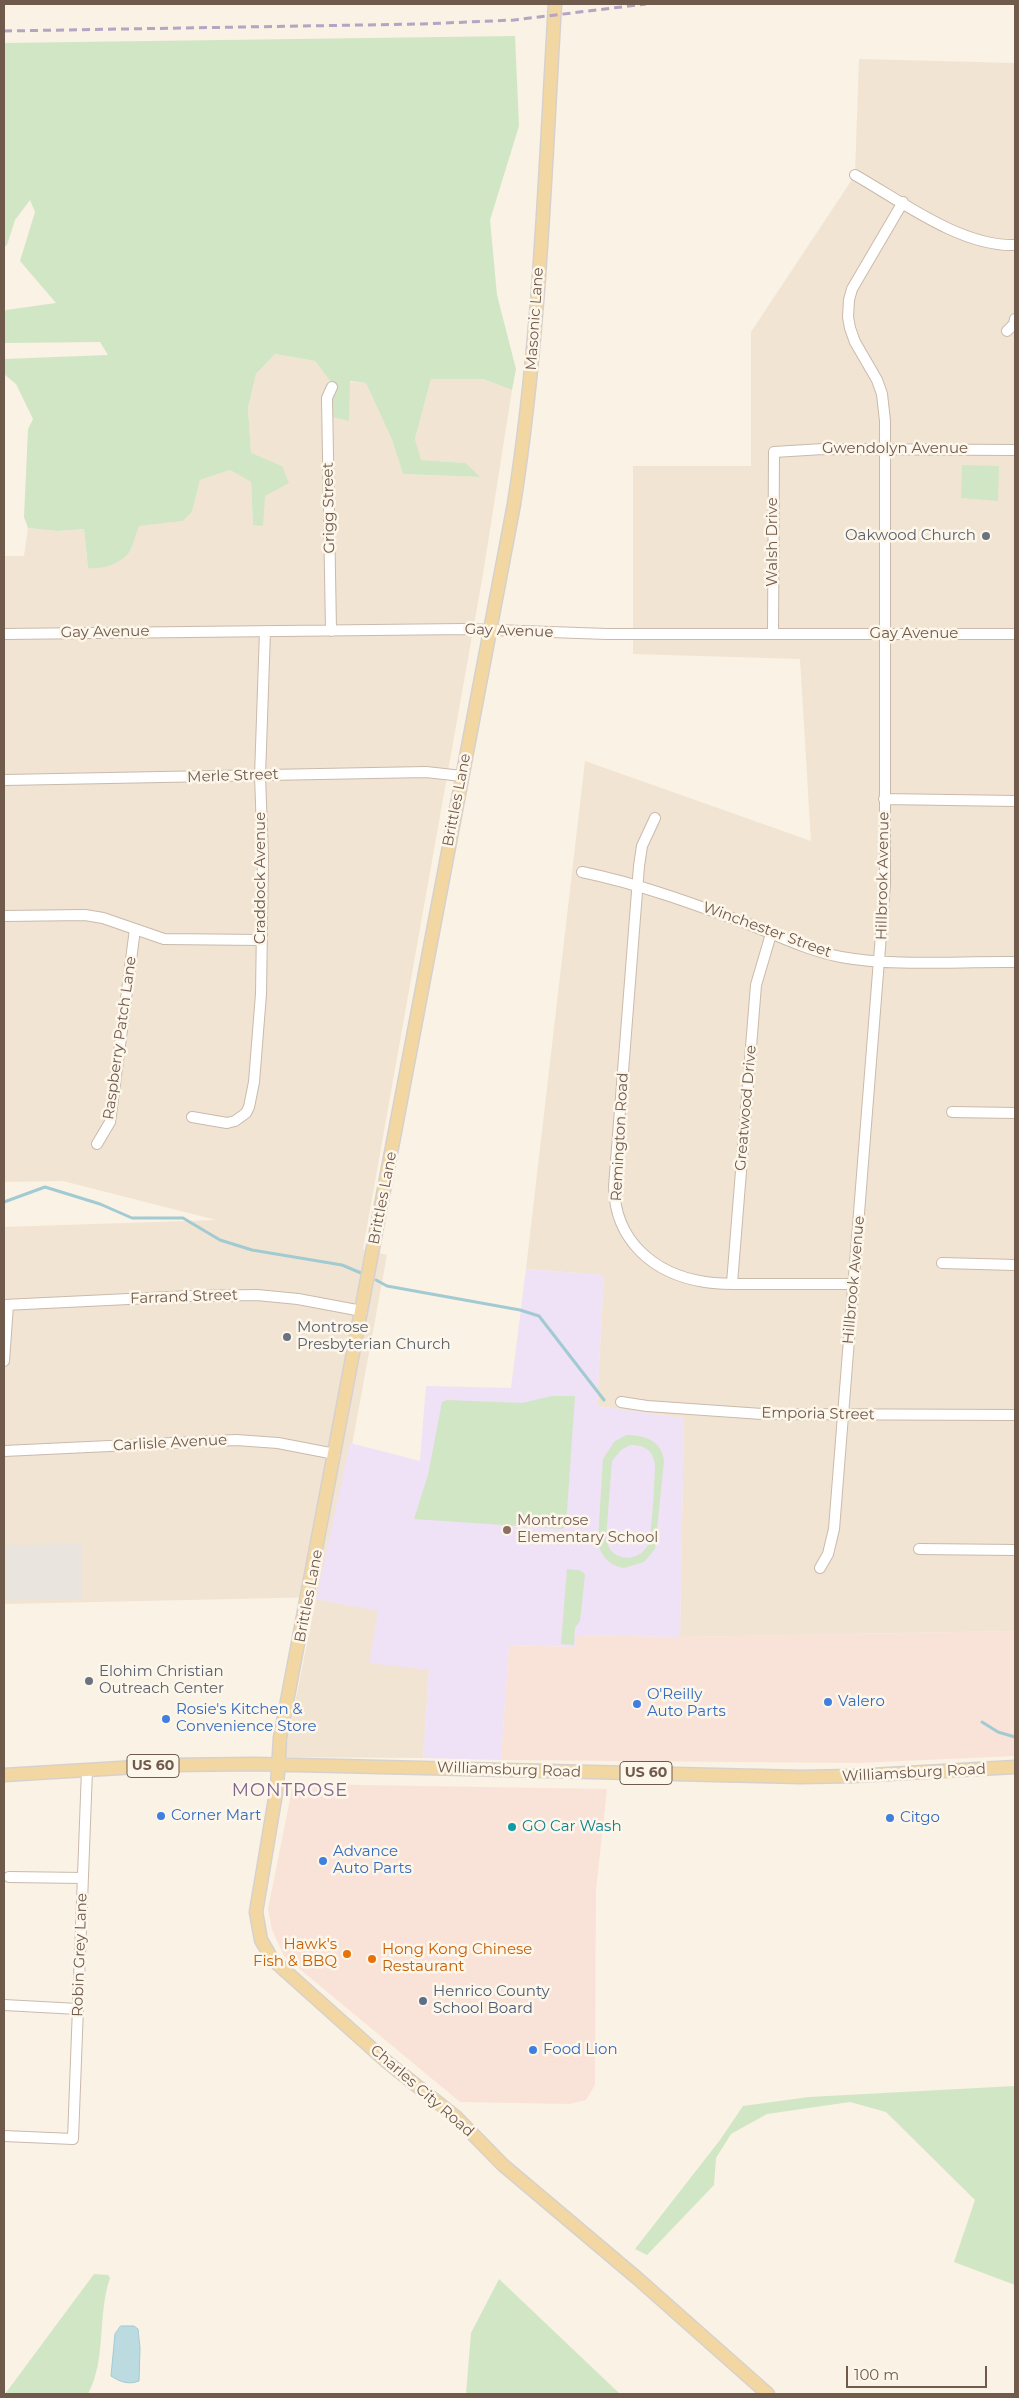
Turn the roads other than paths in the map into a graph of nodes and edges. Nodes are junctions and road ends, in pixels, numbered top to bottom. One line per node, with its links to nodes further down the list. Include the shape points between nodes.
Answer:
1 (555, 4): 13 (main road, Masonic Lane, via 526,428)
2 (855, 174): 3 (street)
3 (903, 202): 4 (street, via 956,233 1006,246); 8 (street, Hillbrook Avenue, via 852,289 849,309 849,323 855,342 871,367 882,394)
4 (1015, 245)
5 (1015, 319): 6 (street)
6 (1007, 331)
7 (332, 387): 12 (street, Grigg Street, via 327,398)
8 (886, 450): 9 (street, Gwendolyn Avenue); 10 (street, Gwendolyn Avenue); 16 (street, Hillbrook Avenue)
9 (1015, 450)
10 (776, 451): 15 (street, Walsh Drive, via 772,458)
11 (266, 631): 12 (street, Gay Avenue); 14 (street, Gay Avenue); 18 (street, Craddock Avenue)
12 (331, 631): 13 (street, Gay Avenue)
13 (489, 631): 15 (street, Gay Avenue); 19 (main road, Brittles Lane)
14 (4, 634)
15 (773, 634): 16 (street, Gay Avenue)
16 (886, 634): 17 (street, Gay Avenue); 21 (street, Hillbrook Avenue)
17 (1015, 634)
18 (260, 776): 19 (street, Merle Street, via 426,772); 20 (street, Merle Street); 29 (street, Craddock Avenue)
19 (462, 776): 41 (main road, Brittles Lane)
20 (4, 780)
21 (884, 798): 22 (street); 30 (street, Hillbrook Avenue, via 886,884)
22 (1015, 801)
23 (655, 818): 25 (street, Remington Road, via 642,846)
24 (582, 872): 25 (street, Winchester Street)
25 (638, 885): 28 (street, Winchester Street); 38 (street, Remington Road, via 614,1186 616,1211 625,1233 654,1263 702,1282)
26 (4, 916): 27 (street, via 85,915)
27 (135, 929): 29 (street, via 174,940); 35 (street, Raspberry Patch Lane, via 110,1122)
28 (771, 934): 30 (street, Winchester Street, via 828,954); 38 (street, Greatwood Drive, via 756,985)
29 (262, 940): 34 (street, Craddock Avenue, via 260,1018 249,1107 238,1120 227,1123)
30 (880, 960): 31 (street, Winchester Street); 39 (street, Hillbrook Avenue)
31 (1015, 962)
32 (952, 1112): 33 (street)
33 (1015, 1112)
34 (192, 1117)
35 (97, 1144)
36 (942, 1263): 37 (street)
37 (1015, 1265)
38 (732, 1284): 39 (street, Remington Road)
39 (854, 1284): 44 (street, Hillbrook Avenue)
40 (6, 1305): 41 (street, Farrand Street, via 257,1295); 42 (street)
41 (362, 1311): 47 (main road, Brittles Lane)
42 (4, 1361)
43 (621, 1402): 44 (street, Emporia Street, via 714,1412)
44 (843, 1414): 45 (street, Emporia Street); 50 (street, Hillbrook Avenue, via 834,1529 828,1554)
45 (1015, 1415)
46 (4, 1451): 47 (street, Carlisle Avenue, via 236,1440 278,1443)
47 (335, 1454): 51 (main road, Brittles Lane, via 280,1738)
48 (920, 1549): 49 (street)
49 (1015, 1550)
50 (820, 1568)
51 (278, 1764): 52 (main road, Williamsburg Road / US 60, via 801,1777); 53 (main road, Williamsburg Road / US 60, via 195,1764); 60 (main road, Charles City Road, via 277,1788 256,1912 261,1940 272,1959 387,2062 456,2117 503,2164)
52 (1015, 1767)
53 (88, 1770): 54 (main road, Williamsburg Road / US 60); 56 (street, Robin Grey Lane)
54 (4, 1775)
55 (9, 1877): 56 (street)
56 (83, 1878): 58 (street, Robin Grey Lane)
57 (4, 2005): 58 (street)
58 (78, 2009): 59 (street, Robin Grey Lane, via 73,2139)
59 (4, 2136)
60 (768, 2394)

